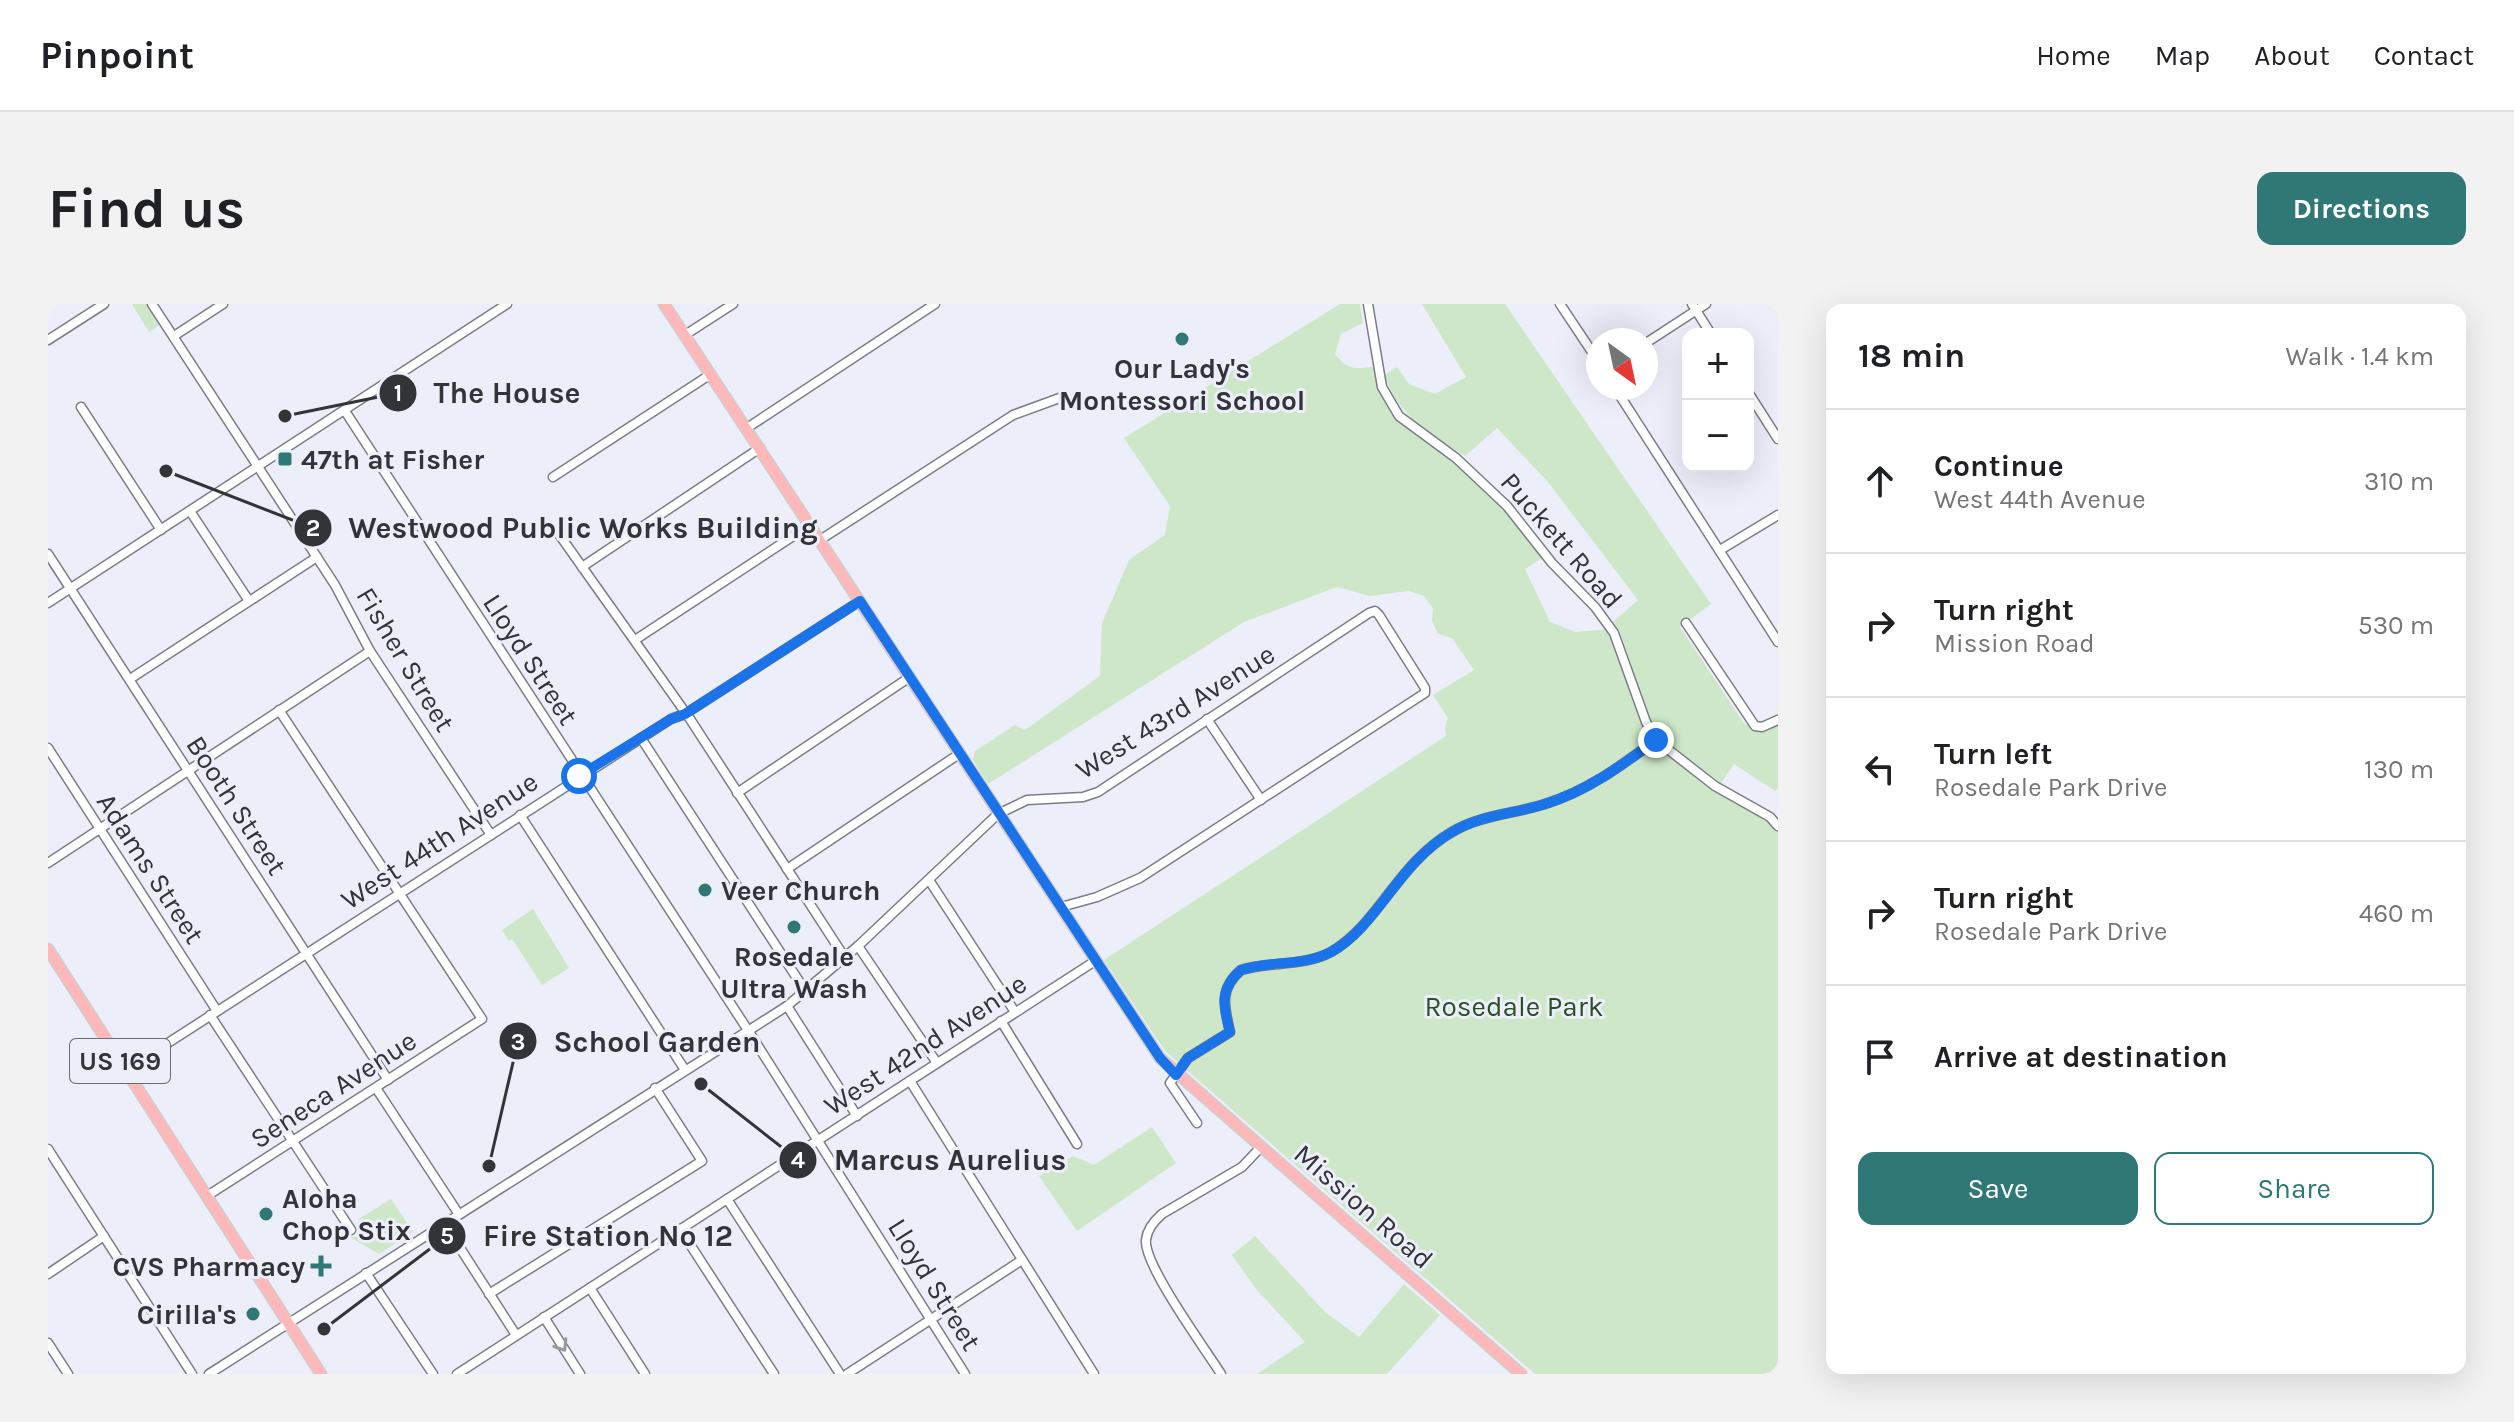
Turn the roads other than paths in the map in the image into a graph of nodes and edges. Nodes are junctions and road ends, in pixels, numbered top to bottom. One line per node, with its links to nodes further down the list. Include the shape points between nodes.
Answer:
1 (104, 304): 16 (street)
2 (152, 304): 15 (street, Fisher Street)
3 (223, 304): 15 (street)
4 (507, 304): 23 (street)
5 (664, 304): 14 (main road, Mission Road)
6 (733, 304): 14 (street)
7 (935, 304): 24 (street)
8 (1368, 304): 54 (street, Puckett Road, via 1387,401 1507,506 1595,607 1614,633)
9 (1560, 304): 17 (street)
10 (1706, 304): 11 (street)
11 (1694, 307): 12 (street); 13 (street)
12 (1707, 328)
13 (1658, 334)
14 (685, 335): 18 (main road, Mission Road)
15 (174, 336): 27 (street, Fisher Street)
16 (48, 340)
17 (1586, 343)
18 (711, 374): 24 (main road, Mission Road); 28 (street)
19 (1065, 396): 34 (street, via 1013,415)
20 (1623, 400): 35 (street)
21 (1753, 400): 25 (street)
22 (81, 407): 32 (street)
23 (345, 411): 27 (street); 58 (street, Lloyd Street)
24 (747, 428): 26 (main road, Mission Road)
25 (1778, 439)
26 (760, 448): 31 (main road, Mission Road); 38 (street)
27 (258, 466): 29 (street); 37 (street, Fisher Street)
28 (553, 477)
29 (190, 511): 32 (street); 40 (street)
30 (1778, 515): 35 (street)
31 (810, 525): 34 (main road, Mission Road); 44 (street)
32 (161, 530): 39 (street)
33 (556, 530): 38 (street)
34 (820, 540): 41 (main road, Mission Road)
35 (1720, 550): 45 (street)
36 (48, 554): 39 (street, Booth Street)
37 (317, 557): 40 (street); 46 (street, Fisher Street)
38 (582, 567): 44 (street)
39 (71, 589): 42 (street); 48 (street, Booth Street)
40 (249, 601): 48 (street)
41 (860, 601): 47 (main road, Mission Road); 50 (street, West 44th Avenue)
42 (48, 603)
43 (1686, 623): 52 (street, via 1755,726)
44 (635, 640): 50 (street)
45 (1778, 642)
46 (370, 651): 49 (street); 65 (street, Fisher Street)
47 (910, 677): 56 (main road, Mission Road); 59 (street)
48 (130, 679): 57 (street, Booth Street)
49 (279, 710): 57 (street); 69 (street)
50 (685, 714): 53 (street, West 44th Avenue); 59 (street)
51 (1207, 719): 60 (street); 60 (street, West 43rd Avenue, via 1375,611 1425,693); 61 (street, West 43rd Avenue, via 1098,792 1027,800)
52 (1778, 720)
53 (641, 738): 58 (street, West 44th Avenue); 76 (street)
54 (1656, 740): 63 (street, Puckett Road); 85 (street, via 1588,787 1452,831 1402,872 1350,938 1331,951 1310,960 1241,970 1224,990 1230,1032 1188,1058)
55 (48, 748): 64 (street, Adams Street)
56 (959, 754): 61 (main road, Mission Road); 67 (street)
57 (189, 770): 64 (street); 73 (street, Booth Street)
58 (579, 776): 62 (street, West 44th Avenue); 81 (street, Lloyd Street)
59 (737, 793): 67 (street)
60 (1261, 800): 70 (street, via 1140,878)
61 (998, 814): 68 (street, West 43rd Avenue); 70 (main road, Mission Road)
62 (520, 815): 65 (street, West 44th Avenue); 84 (street)
63 (1778, 826)
64 (101, 830): 66 (street); 79 (street, Adams Street)
65 (491, 835): 69 (street, West 44th Avenue)
66 (48, 863)
67 (787, 869): 74 (street)
68 (929, 880): 71 (street, West 43rd Avenue); 78 (street)
69 (399, 892): 73 (street, West 44th Avenue); 86 (street, Seneca Avenue, via 482,1019)
70 (1061, 907): 75 (main road, Mission Road)
71 (858, 946): 74 (street, West 43rd Avenue); 82 (street)
72 (48, 949): 83 (main road, US 169)
73 (306, 953): 79 (street, West 44th Avenue); 86 (street, Booth Street)
74 (845, 958): 76 (street, West 43rd Avenue)
75 (1095, 961): 78 (street, West 42nd Avenue); 85 (main road, Mission Road)
76 (806, 992): 77 (street, West 43rd Avenue)
77 (787, 1006): 81 (street, West 43rd Avenue); 90 (street)
78 (1015, 1012): 80 (street, West 42nd Avenue)
79 (214, 1013): 83 (street, West 44th Avenue); 93 (street, Adams Street)
80 (1001, 1021): 82 (street, West 42nd Avenue); 94 (street)
81 (748, 1031): 84 (street, West 43rd Avenue); 92 (street, Lloyd Street)
82 (937, 1063): 87 (street, West 42nd Avenue)
83 (126, 1070): 97 (main road, US 169)
84 (685, 1070): 89 (street, West 43rd Avenue)
85 (1176, 1075): 91 (street, Mission Road, via 1171,1085); 95 (main road, Mission Road)
86 (388, 1080): 88 (street, Seneca Avenue)
87 (910, 1081): 90 (street, West 42nd Avenue); 104 (street)
88 (376, 1088): 93 (street, Seneca Avenue); 99 (street)
89 (655, 1088): 99 (street, West 43rd Avenue); 108 (street, via 702,1161)
90 (857, 1116): 92 (street, West 42nd Avenue)
91 (1197, 1123)
92 (818, 1140): 98 (street, West 42nd Avenue); 110 (street, Lloyd Street)
93 (293, 1141): 97 (street, Seneca Avenue); 102 (street, Adams Street)
94 (1077, 1144)
95 (1260, 1148): 127 (street, via 1242,1167 1162,1214 1146,1243 1152,1265); 128 (main road, Mission Road)
96 (48, 1149): 103 (street)
97 (207, 1196): 111 (main road, US 169)
98 (727, 1199): 101 (street, West 42nd Avenue); 123 (street)
99 (458, 1213): 100 (street, West 43rd Avenue)
100 (444, 1223): 105 (street, West 43rd Avenue); 108 (street)
101 (680, 1229): 107 (street, West 42nd Avenue); 122 (street)
102 (351, 1230)
103 (104, 1236): 106 (street); 115 (street)
104 (1022, 1260): 110 (street); 126 (street)
105 (366, 1273): 111 (street, West 43rd Avenue); 118 (street)
106 (48, 1274)
107 (590, 1288): 109 (street, West 42nd Avenue); 121 (street)
108 (489, 1294): 112 (street)
109 (544, 1317): 112 (street, West 42nd Avenue); 120 (street, one-way to 120)
110 (931, 1319): 124 (street); 125 (street, Lloyd Street)
111 (289, 1323): 116 (street, West 43rd Avenue); 117 (main road, US 169)
112 (516, 1335): 119 (street, West 42nd Avenue)
113 (48, 1343): 114 (street)
114 (68, 1374)
115 (192, 1374)
116 (209, 1374)
117 (321, 1374)
118 (433, 1374)
119 (457, 1374)
120 (580, 1374)
121 (645, 1374)
122 (774, 1374)
123 (840, 1374)
124 (847, 1374)
125 (965, 1374)
126 (1094, 1374)
127 (1221, 1374)
128 (1521, 1374)

